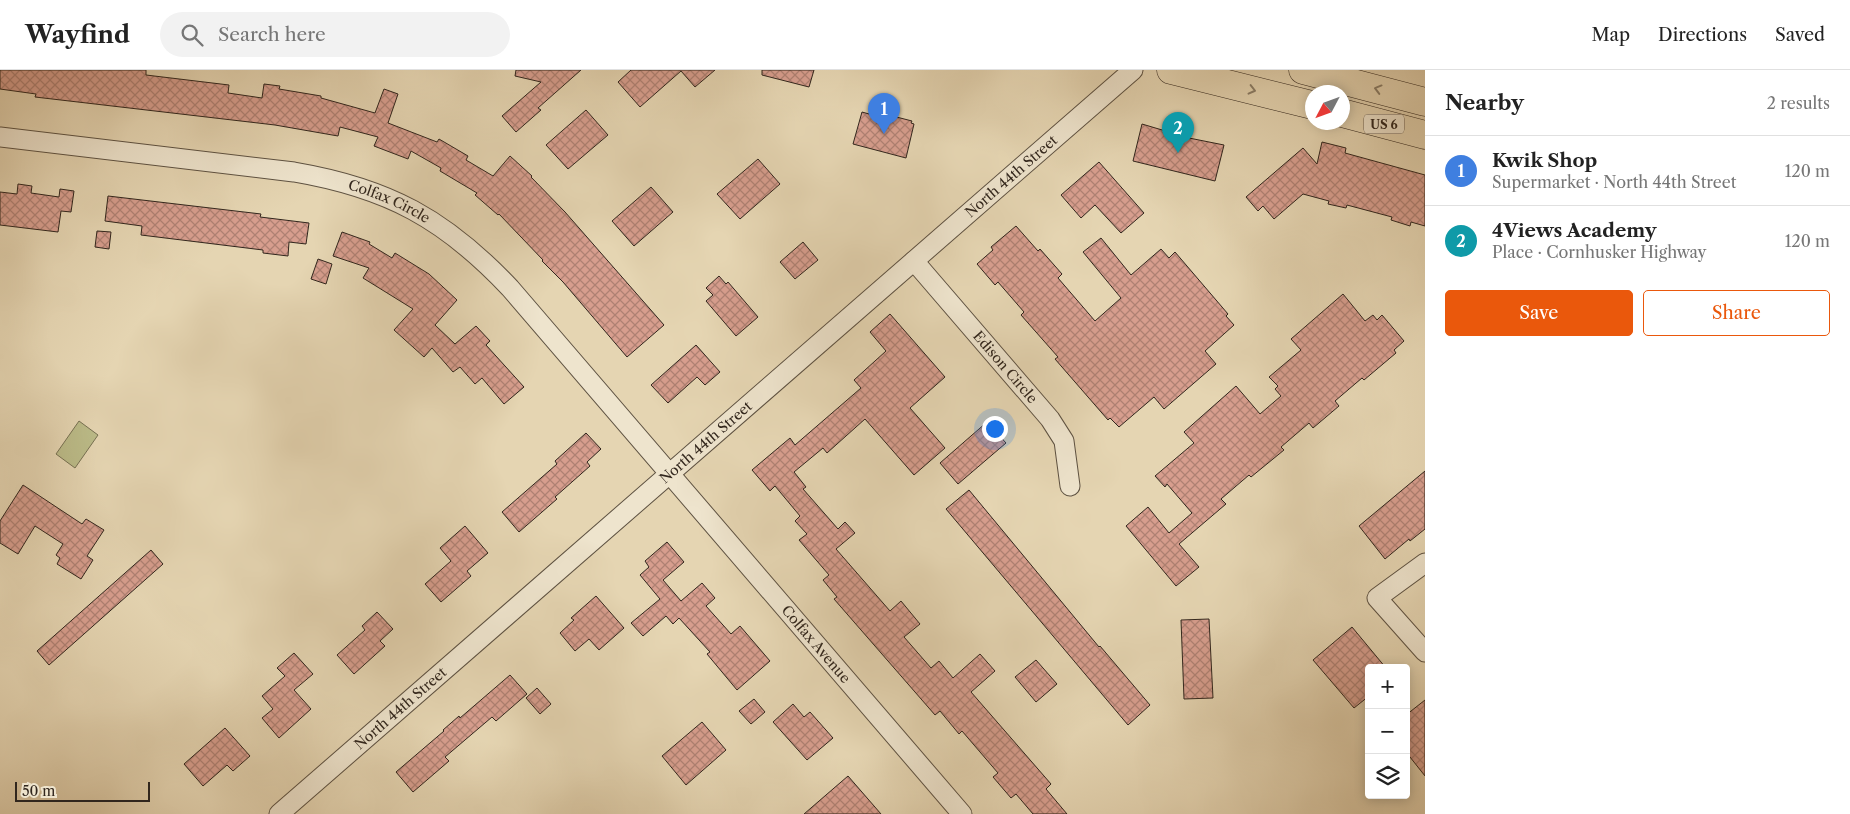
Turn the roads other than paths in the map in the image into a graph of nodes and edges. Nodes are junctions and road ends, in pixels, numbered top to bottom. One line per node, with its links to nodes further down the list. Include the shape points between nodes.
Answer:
1 (1133, 70): 9 (street, North 44th Street)
2 (1170, 70): 5 (main road, one-way to 5)
3 (1303, 70): 4 (main road, US 6, one-way to 3)
4 (1425, 102)
5 (1305, 103)
6 (1350, 115): 7 (main road, US 6)
7 (1425, 136)
8 (0, 137): 10 (street, Colfax Circle, via 294,172 349,184 413,209 488,264)
9 (914, 261): 10 (street, North 44th Street); 11 (street, Edison Circle, via 1050,419 1064,441)
10 (670, 474): 14 (street, Colfax Avenue); 15 (street, North 44th Street)
11 (1070, 486)
12 (1425, 563): 13 (street, via 1377,598)
13 (1425, 652)
14 (954, 811)
15 (278, 814)

